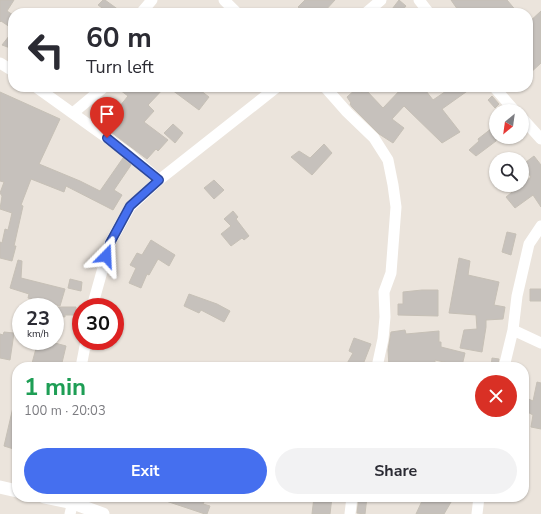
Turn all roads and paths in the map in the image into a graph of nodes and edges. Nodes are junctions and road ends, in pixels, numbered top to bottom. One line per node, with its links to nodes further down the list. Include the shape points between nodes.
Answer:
1 (152, 0): 5 (street)
2 (224, 0): 6 (street)
3 (381, 0): 7 (street)
4 (418, 0): 8 (street)
5 (145, 8)
6 (232, 8)
7 (372, 8)
8 (425, 8)
9 (43, 92): 15 (street)
10 (98, 92): 15 (street)
11 (271, 92): 18 (street)
12 (330, 92): 25 (street, via 374,138 388,160 392,178 396,207 392,266 384,292 385,318)
13 (498, 92): 14 (street)
14 (509, 104)
15 (73, 113): 18 (street, via 128,153)
16 (529, 126): 17 (street)
17 (541, 140)
18 (159, 180): 20 (street, via 130,206 110,243)
19 (541, 226): 21 (street, via 530,244 517,296)
20 (95, 298)
21 (513, 330): 22 (street); 26 (street)
22 (541, 343)
23 (84, 350): 24 (street)
24 (82, 362)
25 (378, 362)
26 (505, 362)
27 (0, 487): 28 (street)
28 (12, 490)
29 (62, 502): 32 (street)
30 (351, 502): 34 (street)
31 (478, 502): 35 (street)
32 (72, 505): 33 (street)
33 (103, 514)
34 (350, 514)
35 (476, 514)

